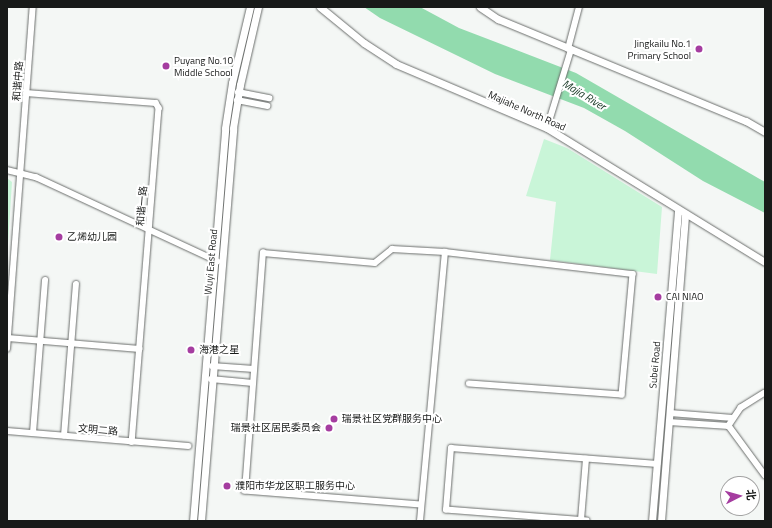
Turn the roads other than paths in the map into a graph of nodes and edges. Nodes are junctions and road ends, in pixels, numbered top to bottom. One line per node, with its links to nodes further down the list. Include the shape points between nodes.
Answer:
1 (33, 7): 9 (street, 和谐中路)
2 (250, 7): 21 (street, Wuyi East Road, via 228,106)
3 (258, 7): 8 (street, Wuyi East Road)
4 (320, 7): 13 (street, Majiahe North Road, via 364,43 396,64)
5 (480, 7): 7 (street, via 498,18)
6 (579, 7): 7 (street)
7 (570, 49): 13 (street); 14 (street, via 746,121)
8 (238, 92): 10 (street); 11 (street, Wuyi East Road)
9 (26, 93): 16 (street, 和谐中路); 19 (street, 和谐一路, via 156,103 159,108)
10 (269, 98)
11 (237, 100): 12 (street); 23 (street, Wuyi East Road)
12 (267, 106)
13 (547, 128): 17 (street, Majiahe North Road)
14 (765, 132)
15 (7, 170): 16 (street)
16 (20, 171): 19 (street); 26 (street, 和谐中路)
17 (678, 210): 18 (street, Majiahe North Road); 48 (street, Subei Road)
18 (685, 214): 22 (street, Majiahe North Road); 38 (street, Subei Road)
19 (150, 229): 21 (street); 31 (street, 和谐一路)
20 (445, 252): 33 (street, via 392,249 375,263 263,253); 36 (street, via 633,274 622,395); 50 (street)
21 (214, 259): 23 (street); 52 (street, Wuyi East Road)
22 (765, 262)
23 (220, 263): 32 (street, Wuyi East Road)
24 (45, 280): 28 (street)
25 (76, 284): 29 (street)
26 (8, 324): 27 (street, 和谐中路)
27 (8, 338): 28 (street); 30 (street, 和谐中路)
28 (40, 341): 29 (street); 43 (street)
29 (71, 343): 31 (street); 44 (street)
30 (7, 349)
31 (140, 349): 45 (street, 和谐一路)
32 (212, 366): 33 (street); 34 (street, Wuyi East Road)
33 (254, 370): 35 (street)
34 (211, 379): 35 (street); 53 (street, Wuyi East Road)
35 (253, 383): 50 (street, via 245,491)
36 (469, 384)
37 (765, 393): 39 (street, via 741,408)
38 (670, 413): 39 (street); 40 (street, Subei Road)
39 (733, 418): 41 (street)
40 (669, 422): 41 (street); 57 (street, Subei Road)
41 (728, 426): 49 (street)
42 (7, 431): 43 (street, 文明二路)
43 (33, 433): 44 (street, 文明二路)
44 (64, 436): 45 (street, 文明二路)
45 (132, 442): 46 (street, 文明二路)
46 (188, 446)
47 (586, 458): 48 (street); 51 (street); 51 (street, via 451,448 446,510)
48 (657, 464): 56 (street, Subei Road)
49 (765, 476)
50 (421, 504): 54 (street)
51 (581, 520): 55 (street)
52 (193, 521)
53 (201, 521)
54 (420, 521)
55 (586, 521)
56 (652, 521)
57 (661, 521)

